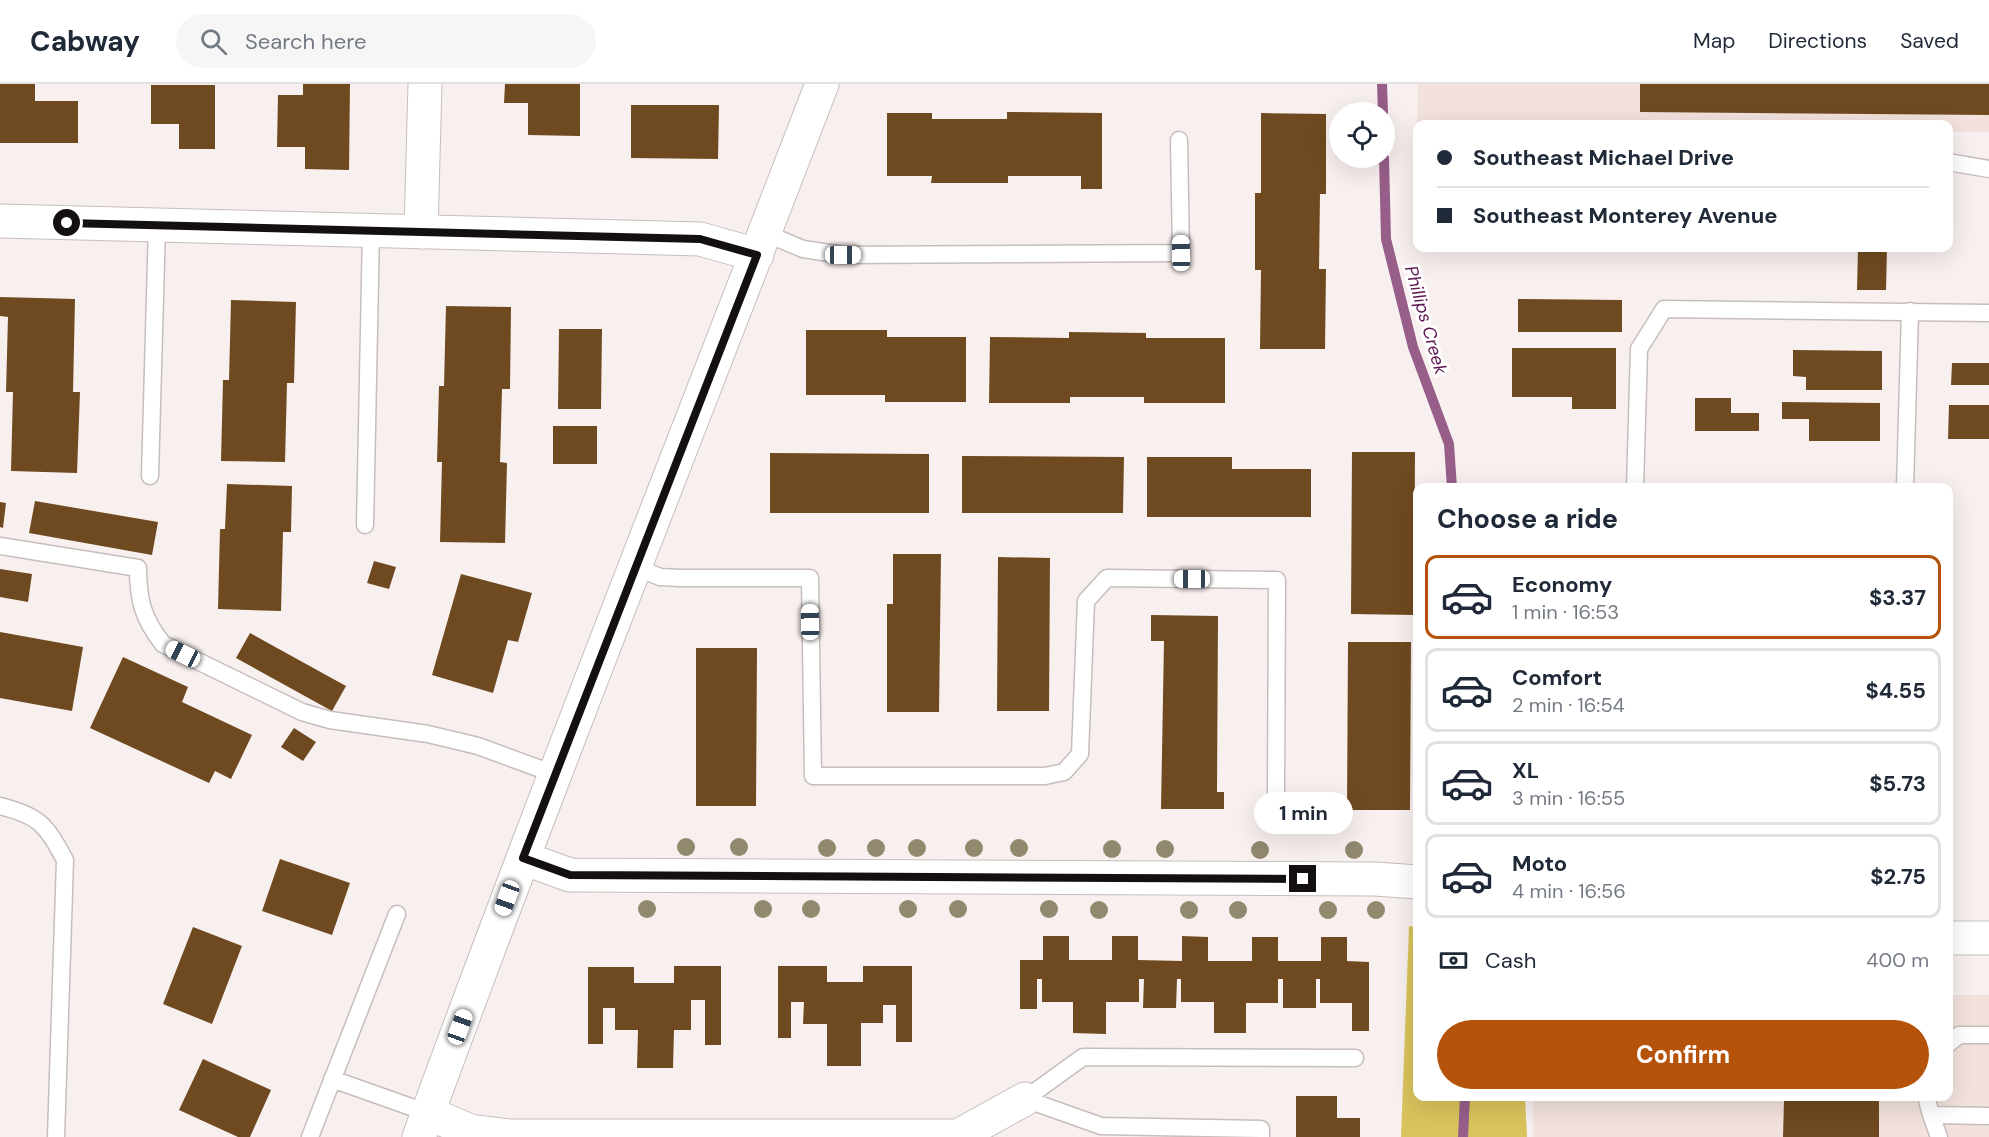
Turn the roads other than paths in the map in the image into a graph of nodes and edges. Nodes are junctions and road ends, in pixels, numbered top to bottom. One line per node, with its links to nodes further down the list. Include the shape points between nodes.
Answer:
1 (425, 84): 9 (street)
2 (822, 84): 10 (street)
3 (1179, 140): 10 (lane, via 1181,253 843,255)
4 (1953, 163): 5 (lane)
5 (1989, 169)
6 (0, 222): 7 (street)
7 (157, 225): 8 (street); 13 (lane)
8 (371, 231): 9 (street); 16 (lane)
9 (421, 232): 10 (street)
10 (761, 244): 18 (street)
11 (1910, 311): 12 (lane); 14 (lane, via 1664,309 1639,349); 15 (lane)
12 (1989, 313)
13 (150, 476)
14 (1635, 483)
15 (1905, 483)
16 (366, 525)
17 (0, 546): 19 (lane, via 138,568 138,592 148,626 163,644 302,712 468,743)
18 (636, 567): 19 (street); 20 (lane, via 660,577 810,578 813,776 1045,776 1064,772 1080,754 1086,601 1107,578 1277,580)
19 (557, 775): 22 (street)
20 (1276, 793)
21 (0, 806): 37 (lane, via 24,812 48,829 64,860)
22 (523, 858): 23 (street, via 570,875); 35 (street)
23 (1413, 882)
24 (397, 914): 30 (lane)
25 (1953, 938): 26 (street)
26 (1989, 938)
27 (1989, 1035): 28 (lane, via 1959,1035)
28 (1953, 1040)
29 (1355, 1058): 31 (lane, via 1083,1057)
30 (332, 1079): 35 (lane); 38 (lane)
31 (1025, 1099): 36 (street, via 958,1136); 39 (lane, via 1101,1126 1261,1129)
32 (1927, 1101): 33 (lane)
33 (1931, 1115): 34 (lane); 40 (lane)
34 (1989, 1116)
35 (424, 1125): 36 (street, via 508,1136)
36 (922, 1136)
37 (56, 1137)
38 (309, 1137)
39 (1261, 1137)
40 (1939, 1137)

